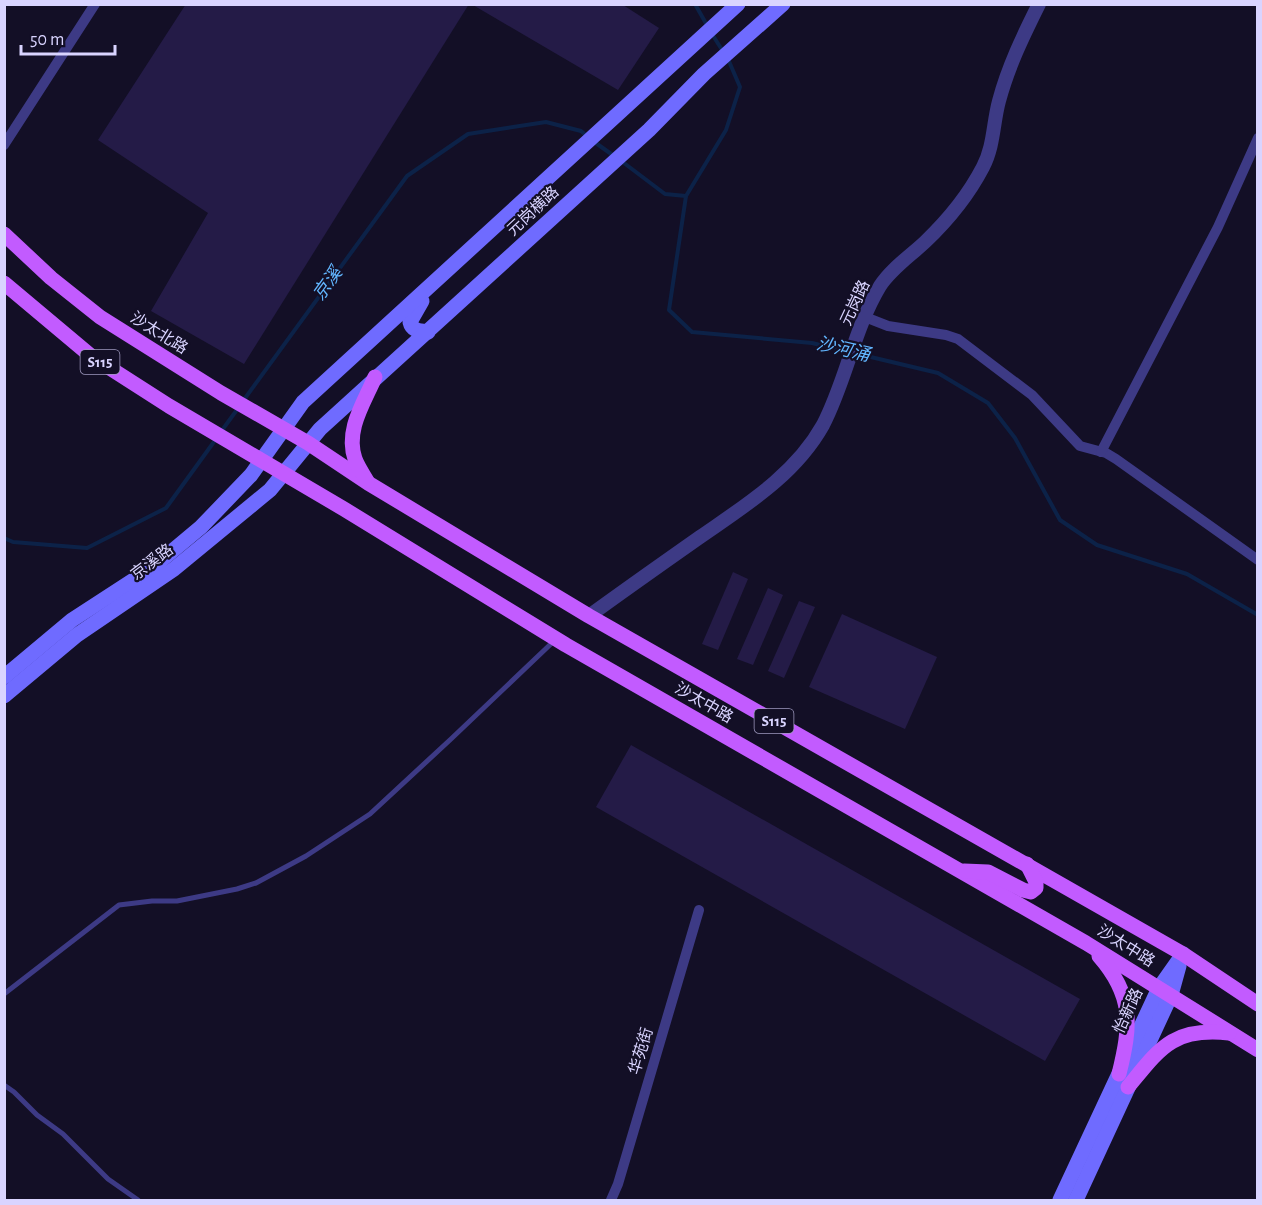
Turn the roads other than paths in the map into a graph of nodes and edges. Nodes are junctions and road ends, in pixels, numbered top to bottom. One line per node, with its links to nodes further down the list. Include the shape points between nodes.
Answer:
1 (95, 4): 6 (street)
2 (783, 4): 11 (main road, 元岗横路)
3 (1039, 4): 10 (street, 元岗路, via 1008,71 984,165 940,226 889,275)
4 (735, 8): 9 (main road, 元岗横路)
5 (1257, 138): 15 (street, via 1209,245)
6 (4, 145)
7 (4, 234): 13 (main road, 沙太北路 / S115, via 100,317)
8 (4, 283): 16 (main road, S115, via 91,356)
9 (432, 286): 11 (main road, via 410,322 415,330); 13 (main road, 元岗横路, via 303,402)
10 (865, 317): 15 (street, via 958,339 1032,395 1080,446); 20 (street, 元岗路, via 823,425 802,456 755,498)
11 (428, 332): 12 (main road, 元岗横路)
12 (375, 377): 14 (main road, 元岗横路); 18 (main road, via 352,439 355,459)
13 (282, 429): 14 (main road, 沙太北路 / S115); 16 (main road, 京溪路)
14 (308, 443): 17 (main road, 京溪路); 18 (main road, 沙太中路 / S115)
15 (1101, 452): 19 (street)
16 (261, 461): 17 (main road, S115); 22 (main road, 京溪路, via 227,501 174,551 72,620)
17 (285, 474): 21 (main road, 沙太中路 / S115); 23 (main road, 京溪路, via 174,569 77,635)
18 (368, 483): 20 (main road, 沙太中路 / S115)
19 (1257, 560)
20 (589, 616): 24 (main road, 沙太中路 / S115)
21 (556, 639): 25 (main road, 沙太中路 / S115); 30 (lane, via 370,814 306,856 237,889 177,901 119,905)
22 (4, 677)
23 (4, 696)
24 (1027, 864): 25 (main road, via 1036,882 1031,892 988,872); 28 (main road, 沙太中路 / S115)
25 (962, 871): 27 (main road, 沙太中路 / S115)
26 (699, 910): 38 (street, 华苑街)
27 (1086, 943): 29 (main road, 沙太中路); 34 (main road, via 1117,979 1126,1002 1127,1036)
28 (1183, 954): 29 (main road, 怡新路); 31 (main road, S115)
29 (1165, 991): 32 (main road, 沙太中路); 34 (main road, 怡新路); 36 (main road, 怡新路)
30 (4, 994)
31 (1257, 1004)
32 (1244, 1041): 33 (main road); 36 (main road, via 1232,1034 1201,1032 1170,1041)
33 (1257, 1050)
34 (1119, 1074): 39 (main road, 怡新路)
35 (4, 1085): 37 (lane, via 63,1134 108,1179)
36 (1128, 1087): 40 (main road, 怡新路)
37 (138, 1200)
38 (610, 1200)
39 (1060, 1200)
40 (1076, 1200)

